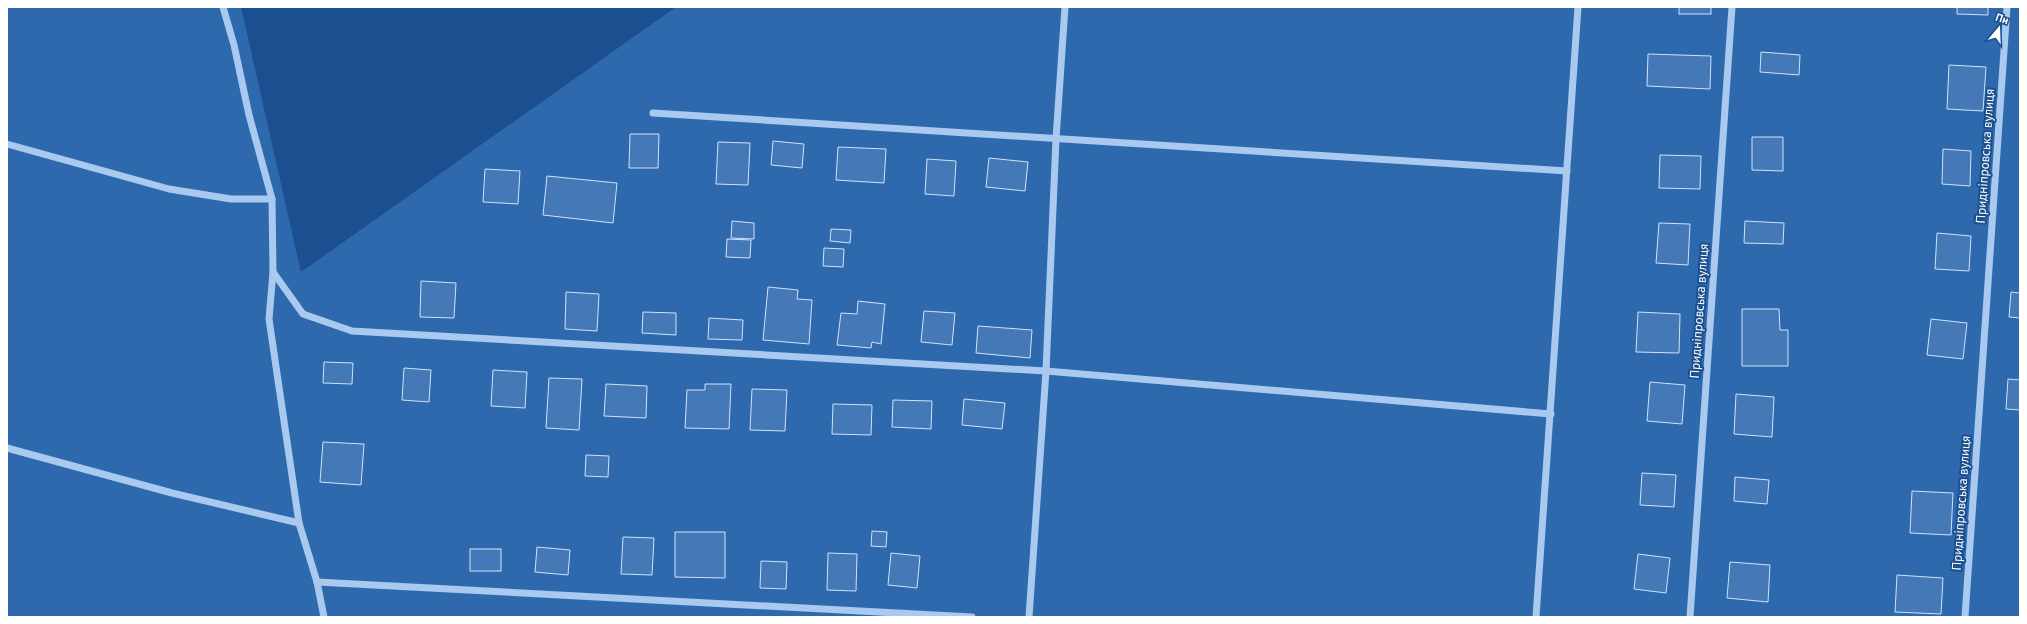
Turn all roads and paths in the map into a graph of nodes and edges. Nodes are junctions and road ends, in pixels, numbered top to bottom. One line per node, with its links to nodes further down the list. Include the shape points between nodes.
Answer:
1 (223, 7): 10 (street)
2 (1065, 7): 7 (street)
3 (1578, 7): 9 (street)
4 (1732, 7): 21 (street, Придніпровська вулиця)
5 (2007, 7): 22 (street, Придніпровська вулиця)
6 (653, 113): 7 (street)
7 (1056, 139): 9 (street); 12 (street)
8 (7, 144): 10 (street, via 169,189 231,199)
9 (1567, 171): 13 (street)
10 (272, 199): 11 (street)
11 (273, 272): 12 (street, via 303,314 352,331); 15 (street, via 269,319)
12 (1046, 371): 13 (street); 19 (street)
13 (1551, 414): 20 (street)
14 (7, 448): 15 (street, via 172,493)
15 (299, 523): 16 (street)
16 (317, 582): 17 (street); 18 (street)
17 (324, 617)
18 (972, 617)
19 (1029, 617)
20 (1536, 617)
21 (1690, 617)
22 (1965, 617)

